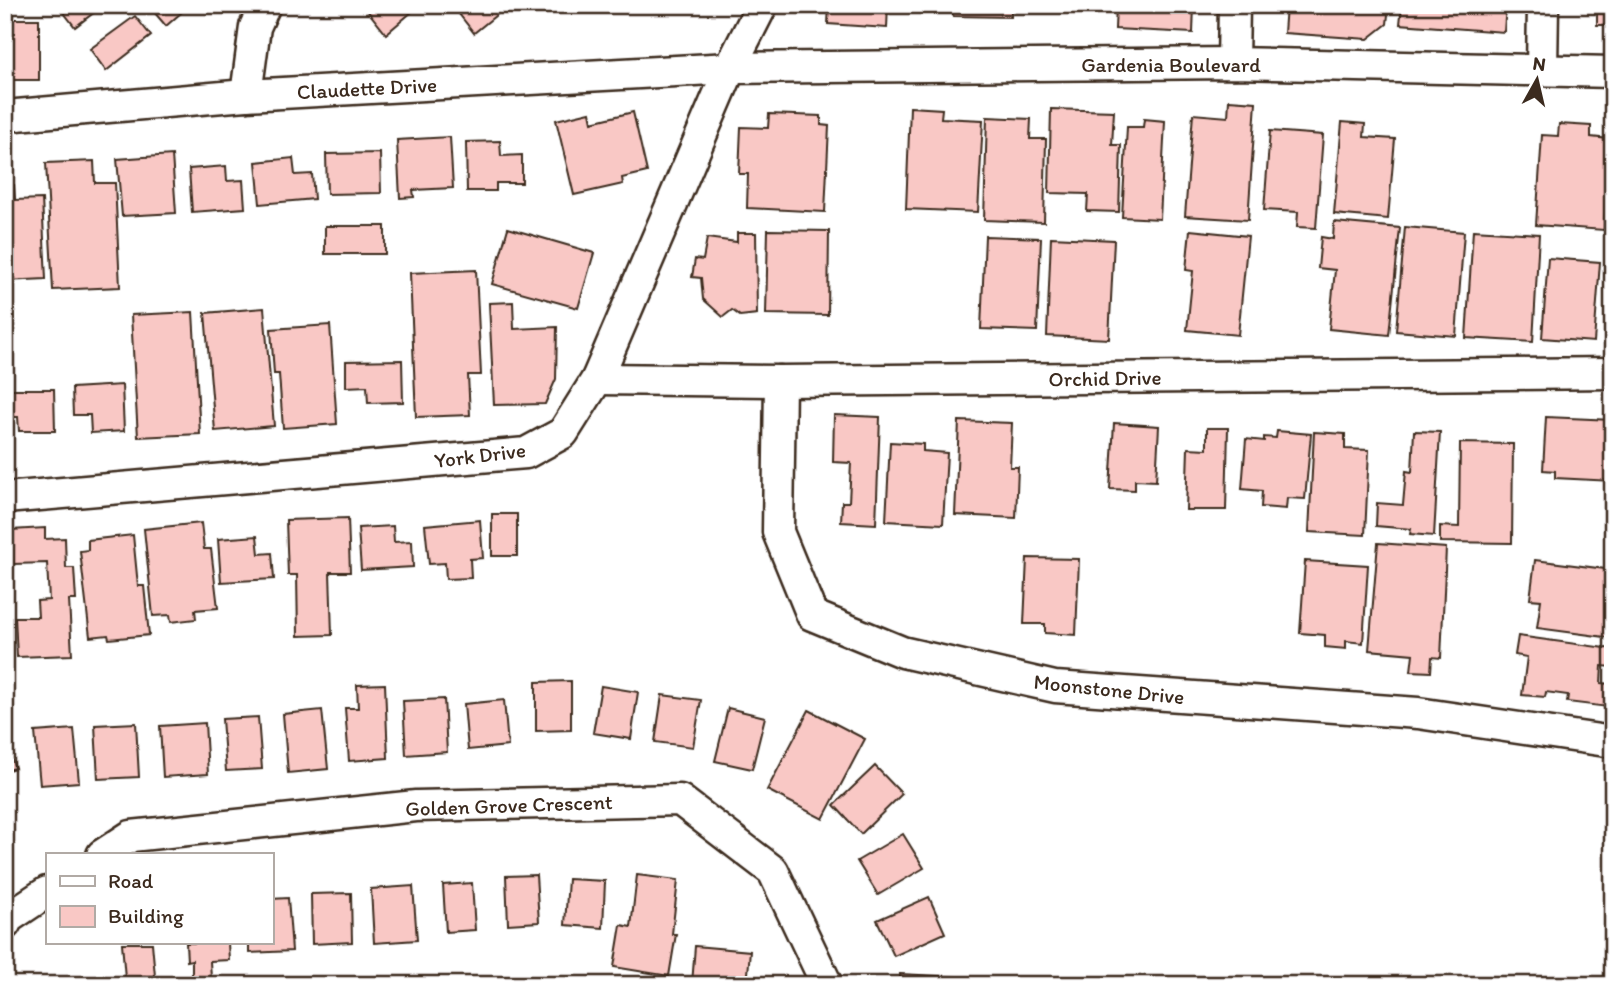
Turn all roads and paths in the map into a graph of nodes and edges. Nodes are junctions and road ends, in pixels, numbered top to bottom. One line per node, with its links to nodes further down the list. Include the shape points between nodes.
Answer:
1 (265, 5): 9 (street, via 255,27)
2 (762, 5): 6 (street, York Drive)
3 (1234, 5): 5 (street)
4 (1543, 5): 7 (street)
5 (1233, 62): 6 (street, Gardenia Boulevard); 7 (street, Gardenia Boulevard)
6 (730, 68): 9 (street, Claudette Drive); 12 (street, York Drive)
7 (1542, 69): 8 (street, Gardenia Boulevard)
8 (1613, 72)
9 (246, 95): 10 (street, Claudette Drive)
10 (5, 116)
11 (1613, 373): 13 (street, Orchid Drive)
12 (597, 379): 13 (street, Orchid Drive); 14 (street, York Drive, via 563,433 526,453)
13 (780, 381): 15 (street, Moonstone Drive, via 778,532 812,615 902,652 1055,687 1418,713)
14 (5, 498)
15 (1613, 743)
16 (105, 853): 19 (street, Golden Grove Crescent, via 131,836 416,806 680,800 773,871)
17 (46, 893): 18 (street)
18 (5, 923)
19 (827, 985)

